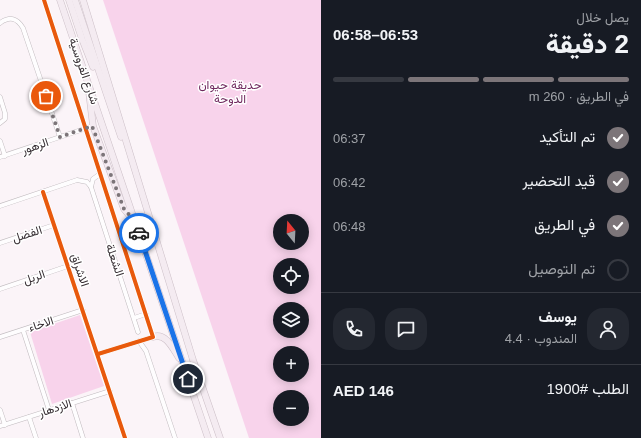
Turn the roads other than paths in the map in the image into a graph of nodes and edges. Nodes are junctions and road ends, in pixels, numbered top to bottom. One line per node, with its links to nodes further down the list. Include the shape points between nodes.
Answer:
1 (44, 0): 11 (street)
2 (60, 0): 7 (highway, شارع الفروسية)
3 (69, 0): 9 (highway)
4 (75, 0): 9 (highway)
5 (83, 0): 17 (highway, شارع الفروسية)
6 (0, 23): 12 (street, via 13,18 19,21 23,28)
7 (88, 84): 11 (highway); 21 (highway, شارع الفروسية)
8 (0, 97): 10 (street, via 5,116)
9 (108, 101): 17 (highway)
10 (0, 123)
11 (89, 127): 12 (street, الزهور); 16 (street); 21 (highway, via 124,209)
12 (60, 137): 14 (street, الزهور)
13 (0, 141): 14 (street)
14 (5, 156): 15 (street, الزهور)
15 (0, 157)
16 (100, 174): 18 (street, via 93,179); 27 (street)
17 (136, 174): 47 (highway, شارع الفروسية, via 193,360)
18 (91, 187): 19 (street, via 80,179); 28 (street, الشعلة)
19 (43, 192): 20 (street); 22 (street, الاشراق)
20 (0, 206)
21 (135, 221): 35 (highway, شارع الفروسية)
22 (54, 225): 23 (street, الفضل); 24 (street, الاشراق)
23 (0, 243)
24 (68, 266): 25 (street, الربل); 26 (street, الاشراق)
25 (0, 289)
26 (82, 310): 29 (street, الاخاء); 34 (street, الاشراق)
27 (146, 314): 28 (street); 31 (street)
28 (134, 318): 30 (street, الشعلة)
29 (23, 330): 32 (street, الاخاء); 39 (street)
30 (138, 332)
31 (155, 336): 33 (street); 35 (highway, via 162,336)
32 (0, 337)
33 (139, 341): 34 (street); 45 (street, via 146,351)
34 (98, 354): 36 (street, الاشراق)
35 (184, 364): 46 (highway, شارع الفروسية)
36 (110, 390): 37 (street, الازدهار); 44 (street, الاشراق)
37 (72, 403): 39 (street, الازدهار); 43 (street)
38 (0, 410): 41 (street)
39 (49, 410): 40 (street, الازدهار)
40 (29, 417): 41 (street, الازدهار); 42 (street)
41 (2, 426)
42 (36, 438)
43 (83, 438)
44 (125, 438)
45 (175, 438)
46 (208, 438)
47 (220, 438)

